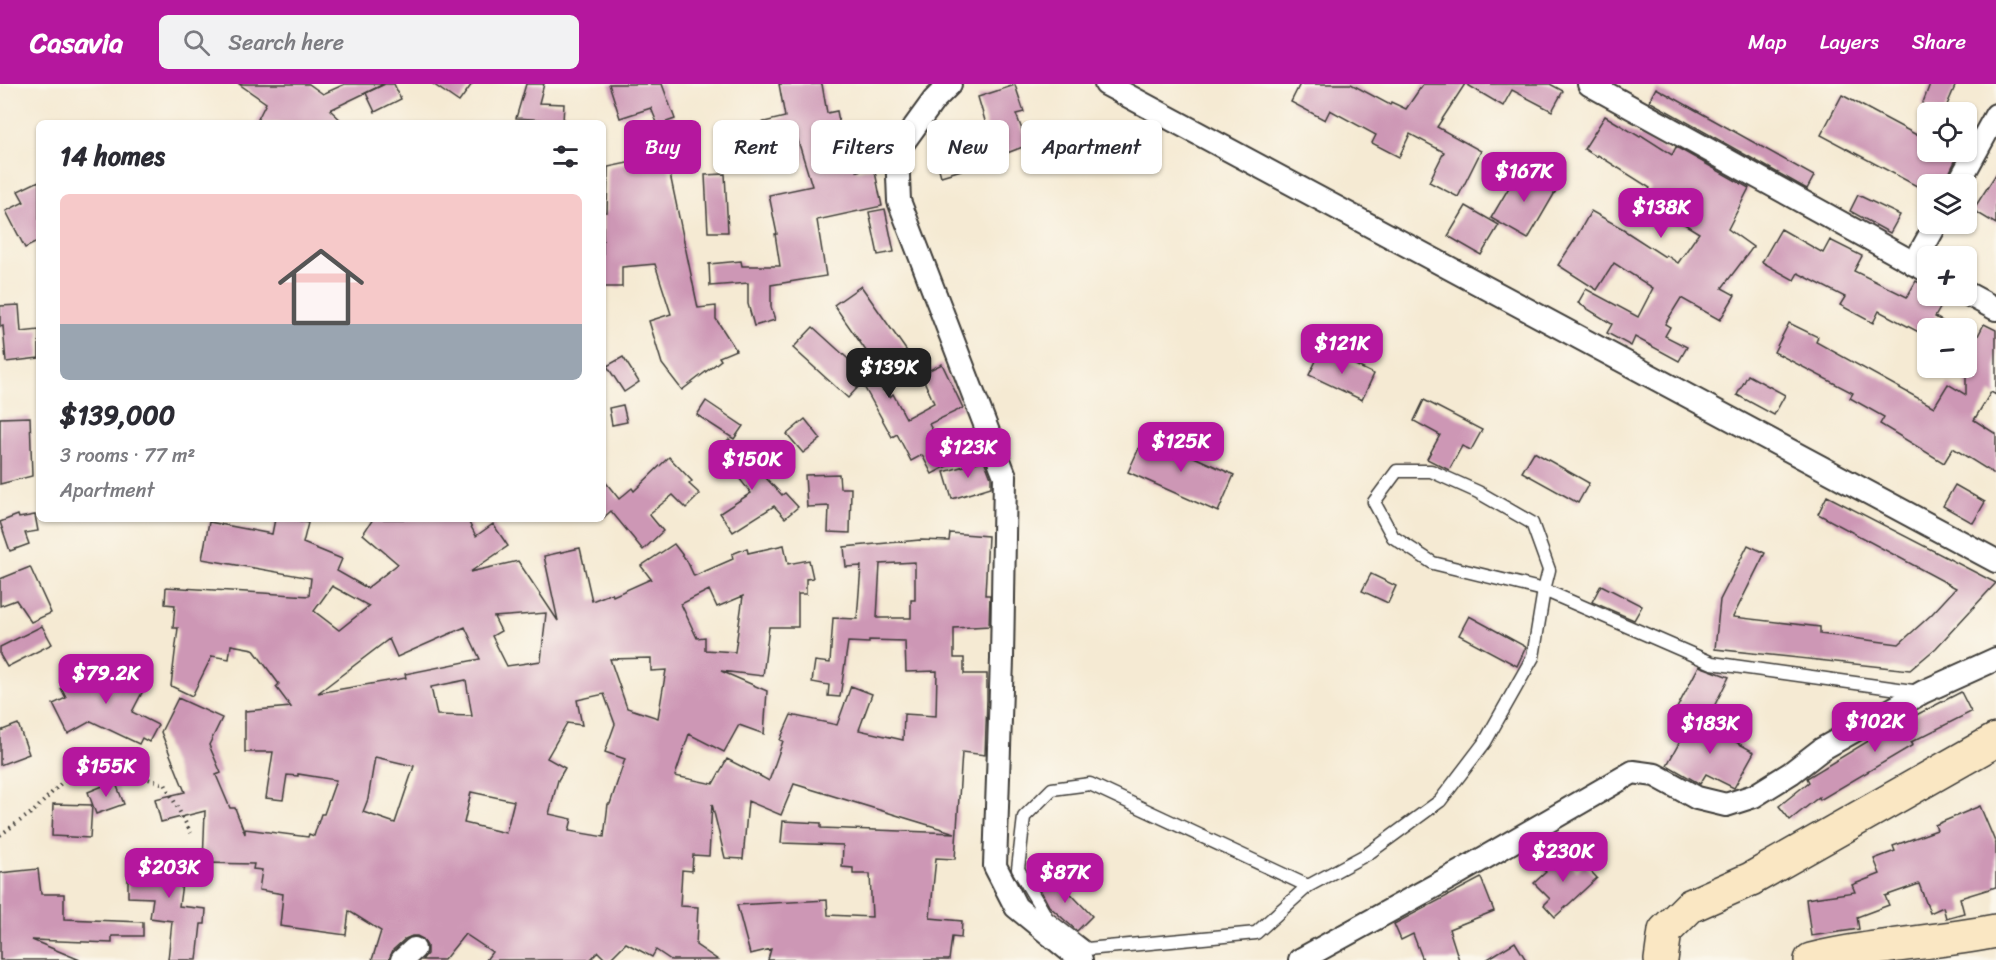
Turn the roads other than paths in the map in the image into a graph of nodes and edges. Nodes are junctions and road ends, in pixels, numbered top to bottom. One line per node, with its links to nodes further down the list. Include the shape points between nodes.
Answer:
1 (951, 84): 16 (street, via 934,100 897,151 899,201 1005,476 994,866 1016,906)
2 (1106, 84): 9 (street)
3 (1590, 84): 6 (street)
4 (1996, 115): 5 (street)
5 (1964, 174)
6 (1917, 266)
7 (1977, 299): 8 (street)
8 (1996, 309)
9 (1996, 561)
10 (1544, 590): 10 (lane, via 1549,570 1532,523 1478,492 1431,471 1397,471 1374,502 1393,537 1433,563); 12 (lane, via 1712,663); 14 (lane, via 1533,657 1485,742 1440,801 1369,853)
11 (1996, 658): 12 (street)
12 (1923, 692): 17 (street, via 1822,749 1754,796 1726,805 1697,798 1655,775 1633,772)
13 (1996, 740): 18 (street, via 1752,879 1690,906 1665,931)
14 (1308, 886): 14 (lane, via 1090,784 1052,789 1024,817 1018,869 1047,918 1087,949 1256,933)
15 (1996, 932): 19 (street)
16 (1081, 960)
17 (1300, 960)
18 (1661, 960)
19 (1810, 960)

